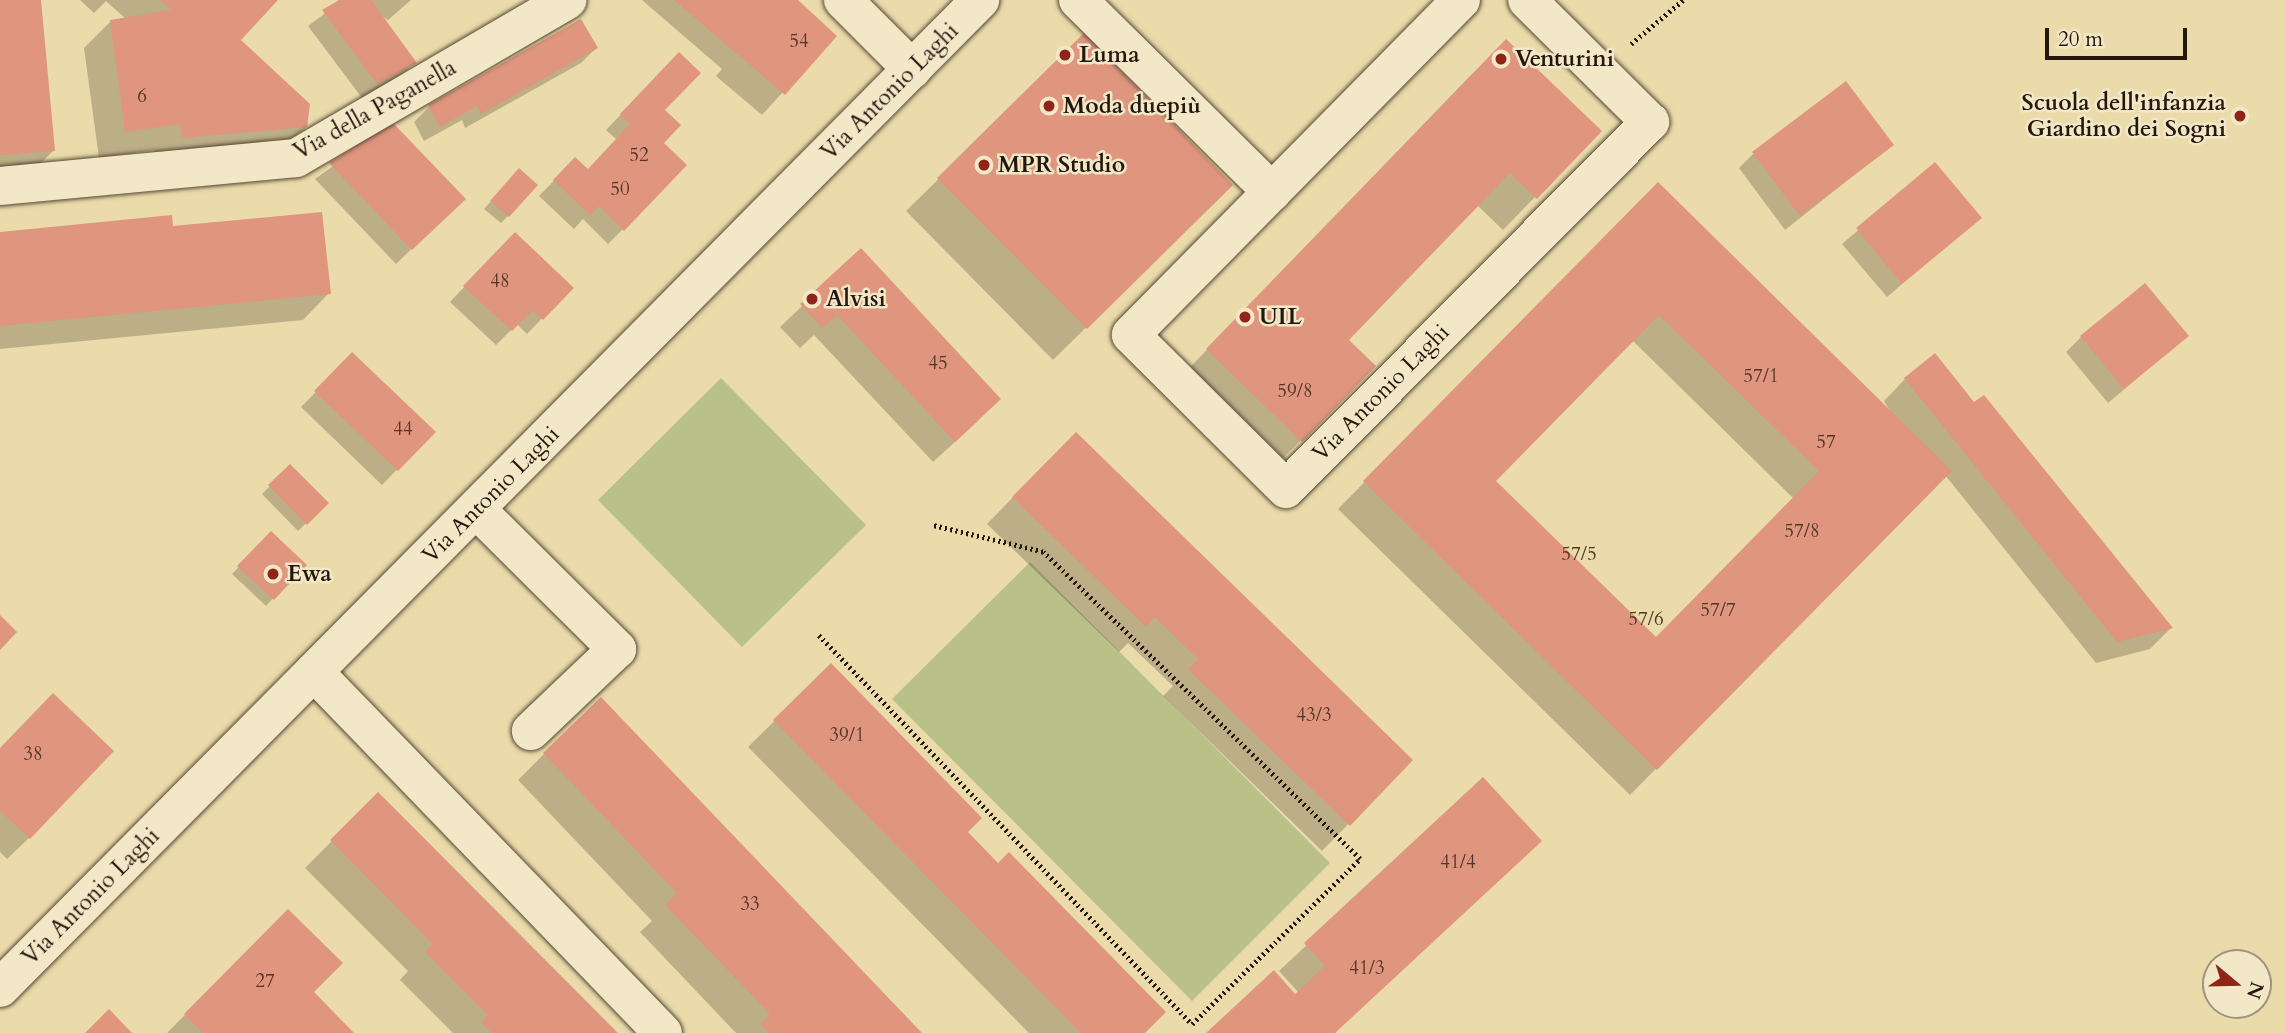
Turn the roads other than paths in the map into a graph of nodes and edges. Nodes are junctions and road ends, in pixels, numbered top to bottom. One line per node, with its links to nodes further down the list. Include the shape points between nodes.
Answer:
1 (567, 0): 8 (street, Via della Paganella, via 296,158)
2 (843, 0): 7 (street)
3 (981, 0): 7 (street, Via Antonio Laghi)
4 (1078, 0): 9 (street)
5 (1461, 0): 9 (street, Via Antonio Laghi)
6 (1527, 0): 9 (street, Via Antonio Laghi, via 1650,122 1286,489 1131,335)
7 (912, 69): 10 (street, Via Antonio Laghi)
8 (0, 186)
9 (1272, 192)
10 (476, 509): 11 (street, Via Antonio Laghi); 12 (street, via 617,649)
11 (314, 672): 13 (street, Via Antonio Laghi); 14 (street)
12 (531, 731)
13 (0, 988)
14 (663, 1033)

